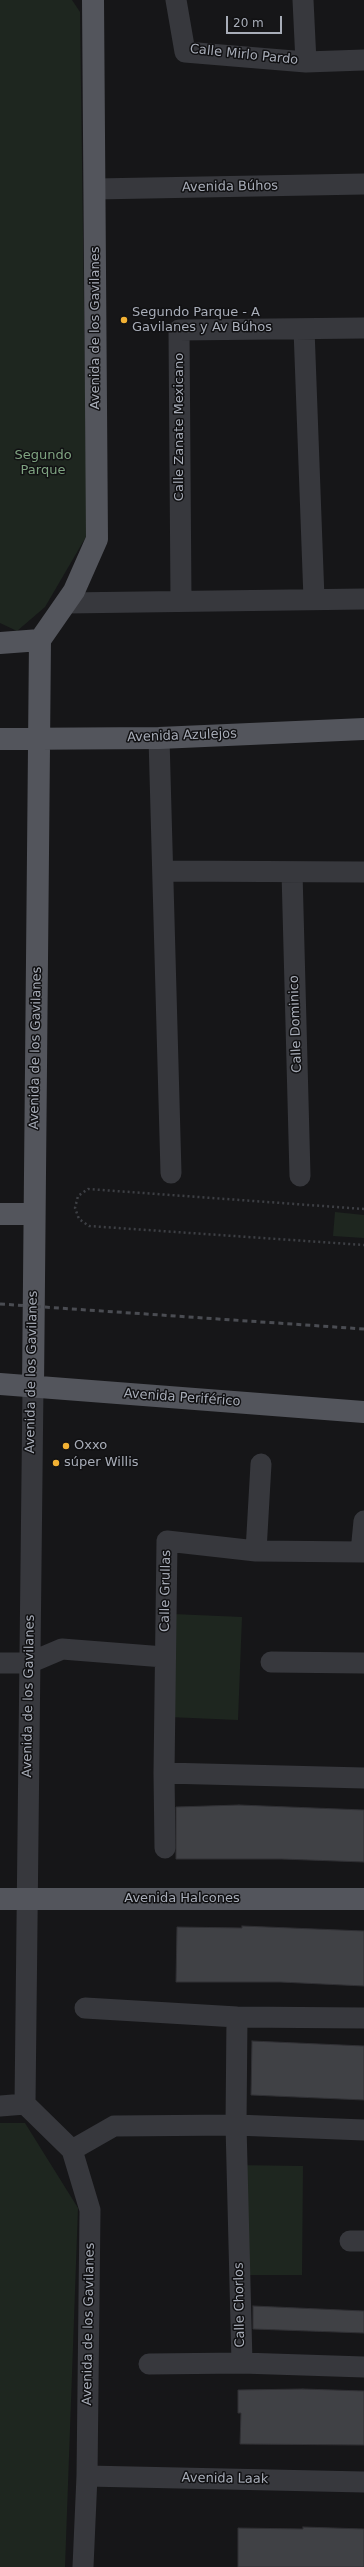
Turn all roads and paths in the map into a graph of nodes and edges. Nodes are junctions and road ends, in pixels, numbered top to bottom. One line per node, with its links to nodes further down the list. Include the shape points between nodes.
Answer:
1 (93, 0): 7 (main road, Avenida de los Gavilanes)
2 (176, 0): 5 (street, Calle Mirlo Pardo, via 185,52)
3 (303, 0): 5 (street, Calle Mirlo Pardo)
4 (364, 60): 5 (street, Calle Mirlo Pardo)
5 (306, 62)
6 (364, 184): 7 (street, Avenida Búhos)
7 (95, 190): 13 (main road, Avenida de los Gavilanes, via 97,539)
8 (364, 328): 9 (street, Calle Zanate Mexicano)
9 (304, 329): 10 (street); 12 (street, Calle Zanate Mexicano, via 179,330)
10 (314, 599): 11 (street); 12 (street)
11 (364, 599)
12 (181, 601): 13 (street)
13 (66, 603): 14 (main road, Avenida de los Gavilanes)
14 (40, 640): 15 (main road); 19 (main road, Avenida de los Gavilanes)
15 (0, 643)
16 (364, 729): 17 (main road, Avenida Azulejos)
17 (159, 738): 19 (main road, Avenida Azulejos); 20 (street)
18 (0, 739): 19 (main road, Avenida Azulejos)
19 (39, 739): 27 (main road, Avenida de los Gavilanes)
20 (163, 871): 21 (street); 23 (street)
21 (292, 872): 22 (street); 24 (street, Calle Dominico)
22 (364, 872)
23 (171, 1173)
24 (300, 1176)
25 (364, 1209): 28 (path, via 88,1189 78,1196 75,1208 79,1219 90,1226)
26 (0, 1214): 27 (main road)
27 (34, 1214): 30 (main road, Avenida de los Gavilanes)
28 (364, 1245)
29 (0, 1384): 30 (main road, Avenida Periférico)
30 (32, 1386): 31 (main road, Avenida Periférico); 39 (street, Avenida de los Gavilanes)
31 (364, 1412)
32 (261, 1464): 34 (street)
33 (364, 1521): 35 (street, Calle Grullas)
34 (256, 1551): 35 (street, Calle Grullas); 36 (street, Calle Grullas, via 167,1541)
35 (362, 1552)
36 (164, 1657): 39 (street, via 62,1649); 41 (street, Calle Grullas)
37 (271, 1662): 40 (street)
38 (0, 1663): 39 (street)
39 (29, 1663): 46 (street, Avenida de los Gavilanes)
40 (364, 1663)
41 (164, 1773): 42 (street); 43 (street, Calle Grullas)
42 (364, 1778)
43 (165, 1848)
44 (0, 1899): 46 (main road, Avenida Halcones)
45 (364, 1899): 46 (main road, Avenida Halcones)
46 (27, 1900): 50 (street, Avenida de los Gavilanes)
47 (85, 2008): 48 (street)
48 (236, 2017): 49 (street); 52 (street, Calle Chorlos)
49 (364, 2018)
50 (25, 2104): 51 (street); 54 (street, Avenida de los Gavilanes)
51 (0, 2106)
52 (236, 2125): 53 (street); 54 (street, via 114,2126); 55 (street, Calle Chorlos)
53 (364, 2130)
54 (72, 2150): 58 (street, Avenida de los Gavilanes, via 90,2210)
55 (242, 2363): 56 (street); 57 (street, Calle Chorlos)
56 (150, 2364)
57 (364, 2367)
58 (87, 2476): 59 (street, Avenida Laak); 60 (street, Avenida de los Gavilanes)
59 (364, 2482)
60 (83, 2567)

